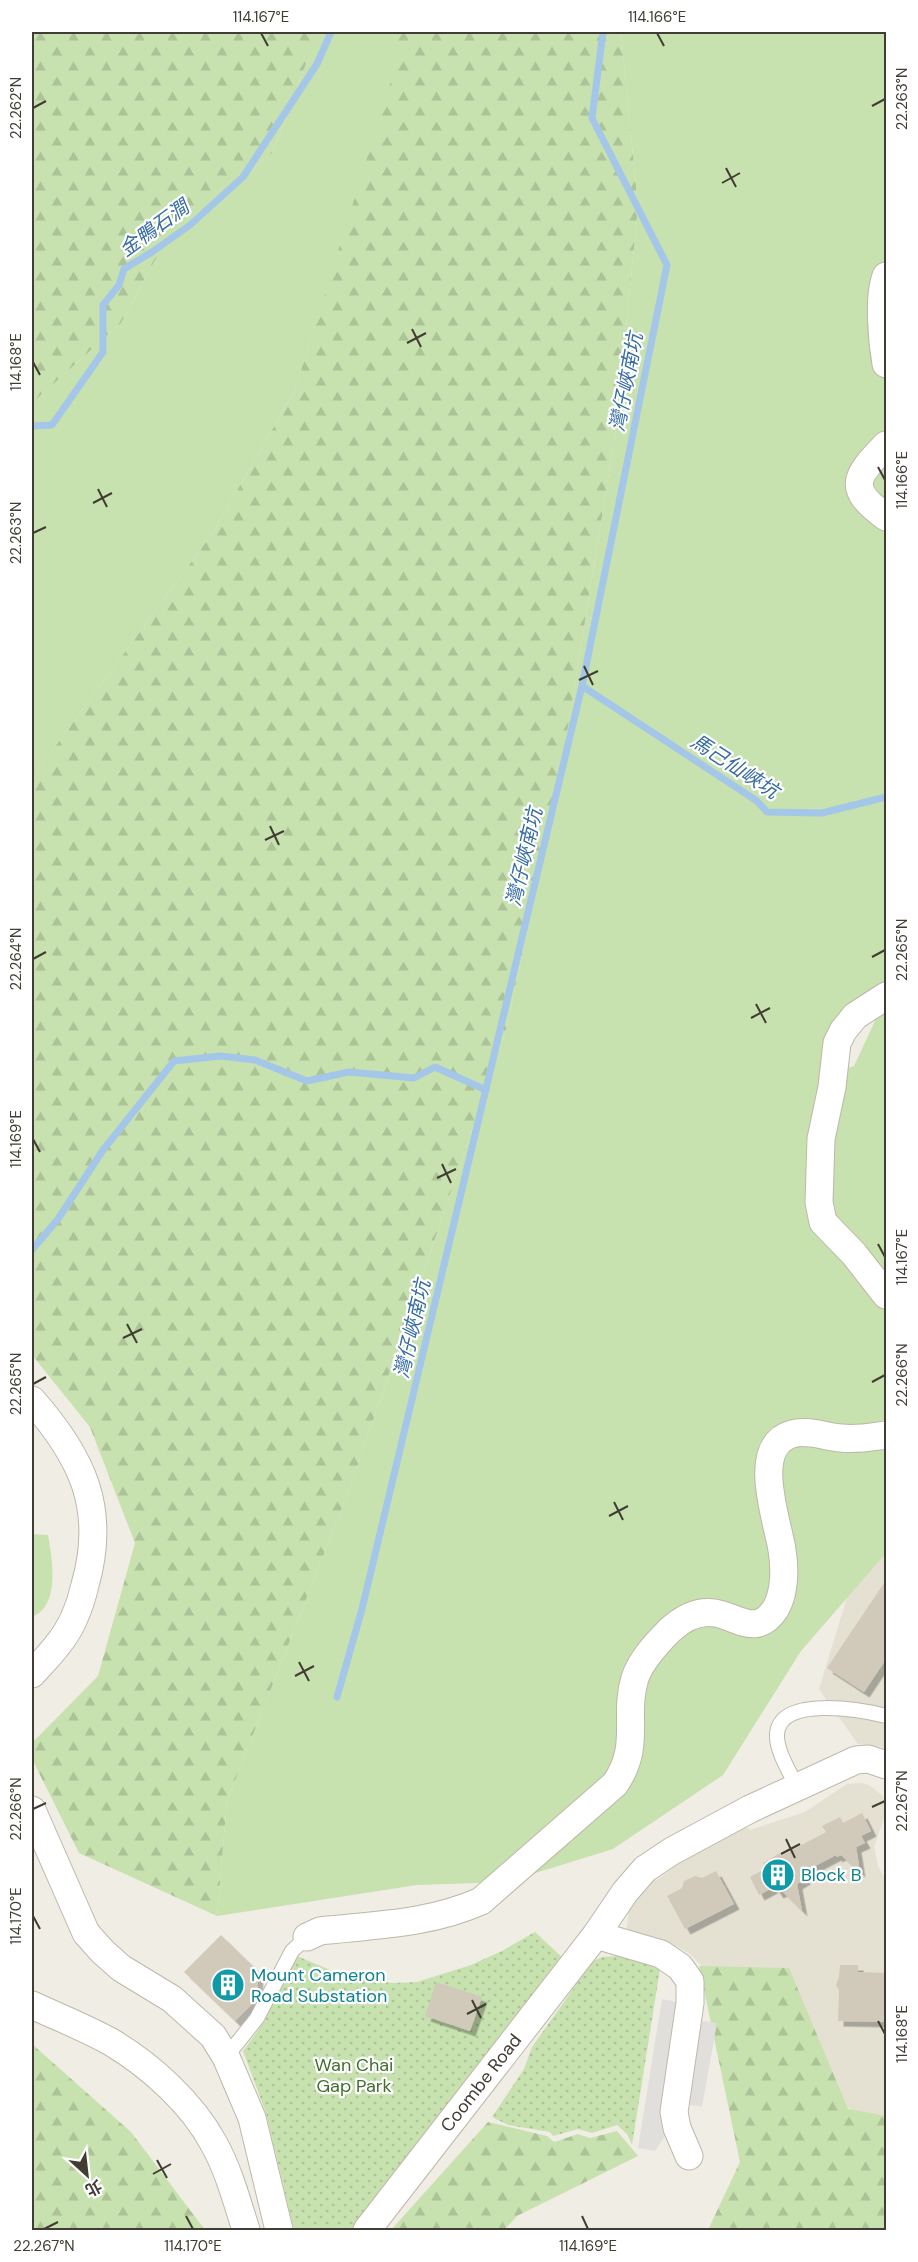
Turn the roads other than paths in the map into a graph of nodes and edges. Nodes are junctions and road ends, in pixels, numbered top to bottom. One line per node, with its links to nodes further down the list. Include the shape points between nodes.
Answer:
1 (886, 276): 2 (street, via 882,297)
2 (886, 364)
3 (886, 445): 4 (street, via 865,468 859,483 864,500)
4 (886, 517)
5 (886, 996): 6 (street, via 855,1016 837,1043 821,1139 819,1202 824,1222)
6 (886, 1295)
7 (32, 1400): 9 (street, via 80,1468 94,1521 94,1548 78,1611 60,1642)
8 (886, 1435): 15 (street, via 846,1439 802,1432 779,1440 772,1452 769,1479 784,1563 783,1585 775,1610 766,1619 750,1624 715,1613 696,1614 671,1629 636,1674 630,1752 622,1774 481,1901 429,1920 320,1931)
9 (32, 1674)
10 (886, 1716): 12 (lane, via 833,1708 787,1716 778,1728 778,1743)
11 (886, 1765): 12 (street, Coombe Road, via 856,1760)
12 (797, 1787): 14 (street, Coombe Road, via 730,1819 645,1869)
13 (32, 1810): 17 (street, via 86,1933 121,1968 172,1999 213,2036)
14 (596, 1935): 18 (street, via 661,1954 680,1967 690,1982 674,2112); 21 (street, Coombe Road)
15 (307, 1937): 17 (lane, via 292,1951 257,2018)
16 (32, 2005): 19 (street, via 110,2041 139,2061 193,2113 214,2143)
17 (226, 2057): 20 (street, via 252,2118)
18 (689, 2156)
19 (246, 2230)
20 (279, 2230)
21 (367, 2230)

